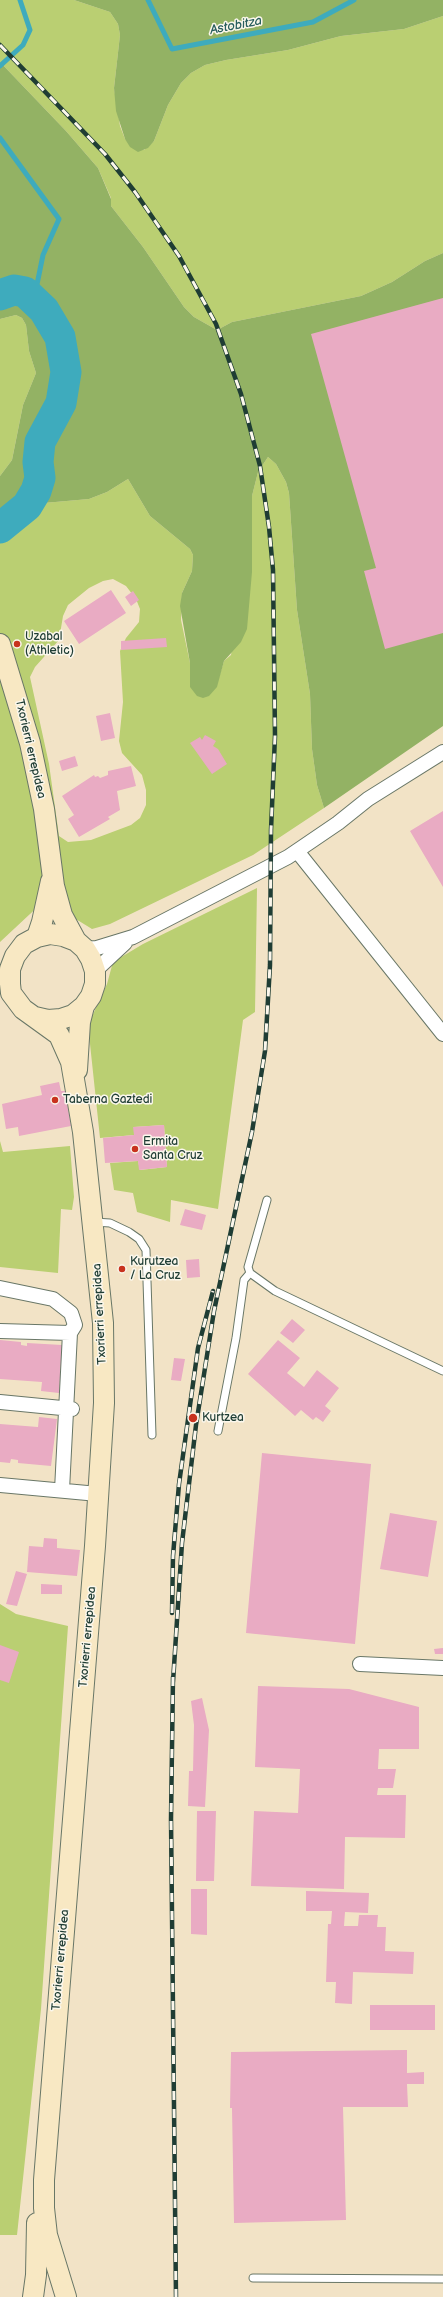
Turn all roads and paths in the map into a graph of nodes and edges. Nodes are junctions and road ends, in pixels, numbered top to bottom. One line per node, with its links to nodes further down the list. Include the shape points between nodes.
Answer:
1 (0, 644): 4 (street, Txorierri errepidea, via 30,743)
2 (443, 752): 3 (street, via 368,799)
3 (297, 851): 6 (street); 12 (street)
4 (51, 857): 5 (street, Txorierri errepidea, via 51,884); 7 (street, Txorierri errepidea, via 54,886 62,915)
5 (37, 937): 7 (street, Txorierri errepidea, via 50,934 64,936); 9 (street, Txorierri errepidea, via 24,944 15,956)
6 (134, 937): 7 (street, via 97,948); 8 (street)
7 (80, 945): 8 (street, Txorierri errepidea, via 91,959)
8 (95, 972): 10 (street, Txorierri errepidea, via 95,984)
9 (6, 992): 11 (street, Txorierri errepidea)
10 (84, 1006): 11 (street, Txorierri errepidea, via 74,1015 61,1019); 13 (street, Txorierri errepidea, via 80,1022)
11 (35, 1017): 13 (street, Txorierri errepidea, via 59,1035 71,1062)
12 (443, 1034)
13 (77, 1095): 15 (street, Txorierri errepidea)
14 (266, 1200): 16 (lane, via 248,1267)
15 (94, 1222): 24 (lane, via 110,1223 129,1232 139,1239 146,1250); 27 (street, Txorierri errepidea, via 103,1323 104,1403)
16 (250, 1273): 20 (lane, via 275,1291); 23 (lane, via 244,1280)
17 (0, 1288): 19 (street, via 53,1299 71,1313 75,1325)
18 (0, 1331): 19 (street)
19 (70, 1333): 22 (street)
20 (443, 1372)
21 (0, 1402): 22 (street)
22 (69, 1409): 26 (street)
23 (218, 1431)
24 (152, 1435)
25 (0, 1485): 26 (street)
26 (62, 1490): 27 (street)
27 (98, 1494): 30 (street, Txorierri errepidea)
28 (360, 1664): 29 (street)
29 (443, 1668)
30 (44, 2180): 33 (street, Txorierri errepidea, via 37,2220); 34 (street, Txorierri errepidea, via 47,2235)
31 (253, 2278): 32 (lane)
32 (443, 2279)
33 (33, 2297)
34 (66, 2297)

